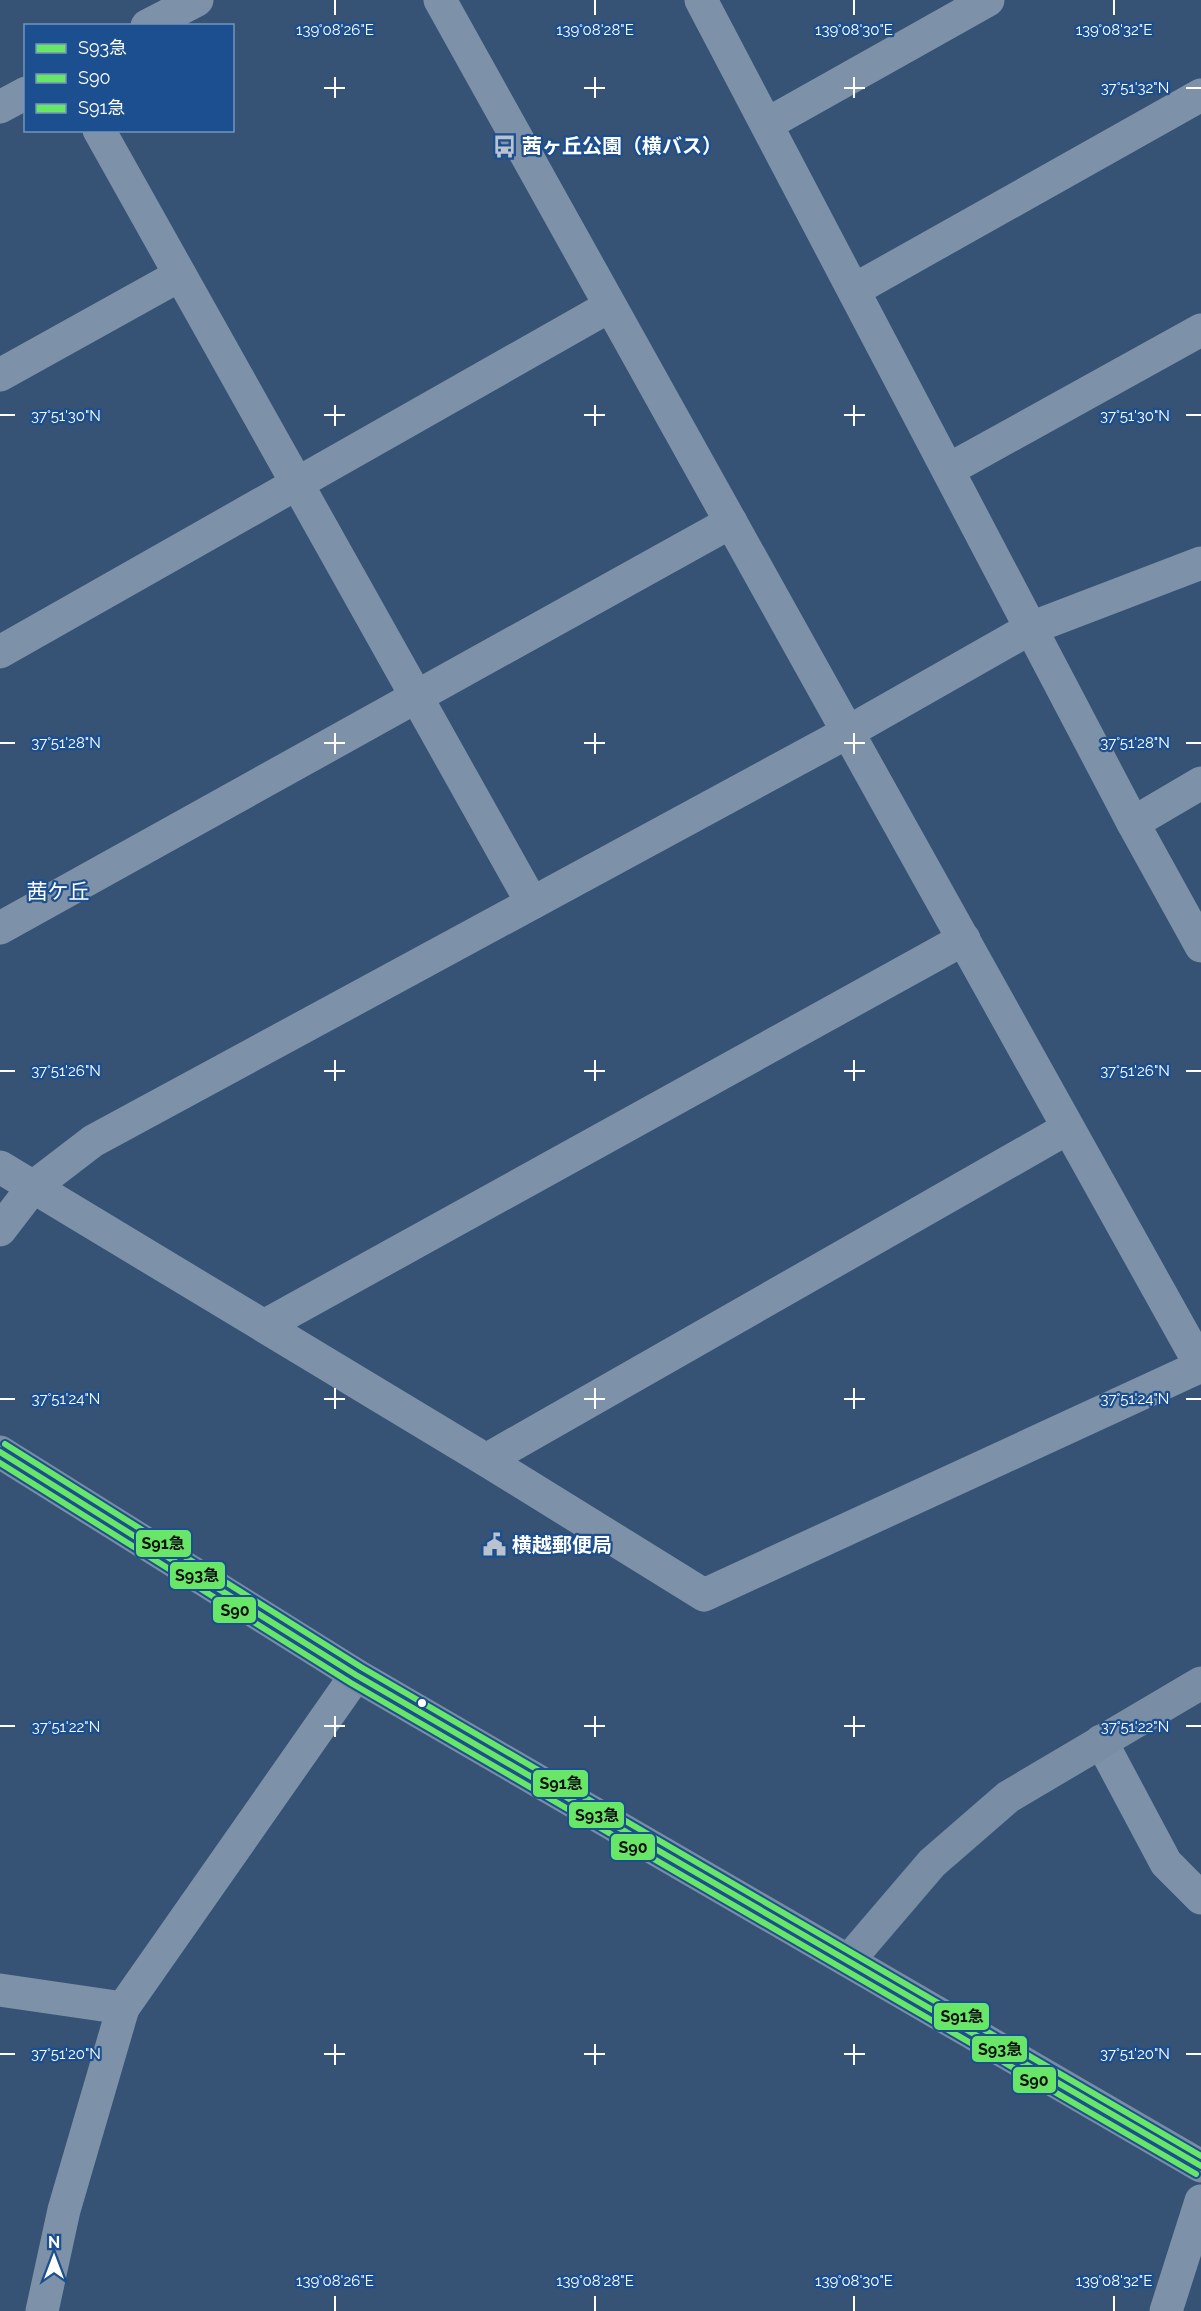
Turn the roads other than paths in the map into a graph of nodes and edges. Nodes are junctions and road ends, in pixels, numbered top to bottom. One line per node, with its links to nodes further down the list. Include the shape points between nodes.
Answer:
1 (197, 0): 5 (street)
2 (440, 0): 13 (street)
3 (701, 0): 9 (street)
4 (988, 0): 9 (street)
5 (151, 24)
6 (24, 94): 8 (street)
7 (1201, 95): 12 (street)
8 (0, 107)
9 (767, 124): 12 (street)
10 (100, 132): 11 (street)
11 (180, 275): 15 (street); 17 (street)
12 (854, 290): 16 (street)
13 (610, 306): 17 (street); 18 (street)
14 (1201, 330): 16 (street)
15 (0, 375)
16 (948, 470): 20 (street)
17 (297, 484): 21 (street); 22 (street)
18 (731, 522): 22 (street); 23 (street)
19 (1201, 563): 20 (street)
20 (1031, 628): 23 (street); 25 (street)
21 (0, 652)
22 (416, 697): 26 (street); 27 (street)
23 (848, 732): 26 (street); 28 (street)
24 (1201, 783): 25 (street)
25 (1133, 823): 29 (street)
26 (532, 903): 32 (street, via 93,1141)
27 (0, 928)
28 (964, 939): 30 (street); 34 (street)
29 (1201, 946)
30 (1068, 1128): 35 (street); 37 (street)
31 (0, 1167): 32 (street)
32 (33, 1187): 33 (street); 34 (street)
33 (0, 1230)
34 (264, 1326): 37 (street)
35 (1201, 1366): 37 (street, via 704,1595)
36 (0, 1452): 38 (main road)
37 (486, 1460)
38 (356, 1675): 42 (main road); 44 (street)
39 (1201, 1683): 40 (main road)
40 (1101, 1741): 41 (street, via 1166,1863); 42 (main road, via 1008,1797 940,1855)
41 (1201, 1898)
42 (849, 1960): 45 (main road)
43 (0, 1990): 44 (street)
44 (123, 2008): 47 (street, via 64,2210)
45 (1201, 2166)
46 (1201, 2201): 48 (street)
47 (42, 2311)
48 (1166, 2311)

